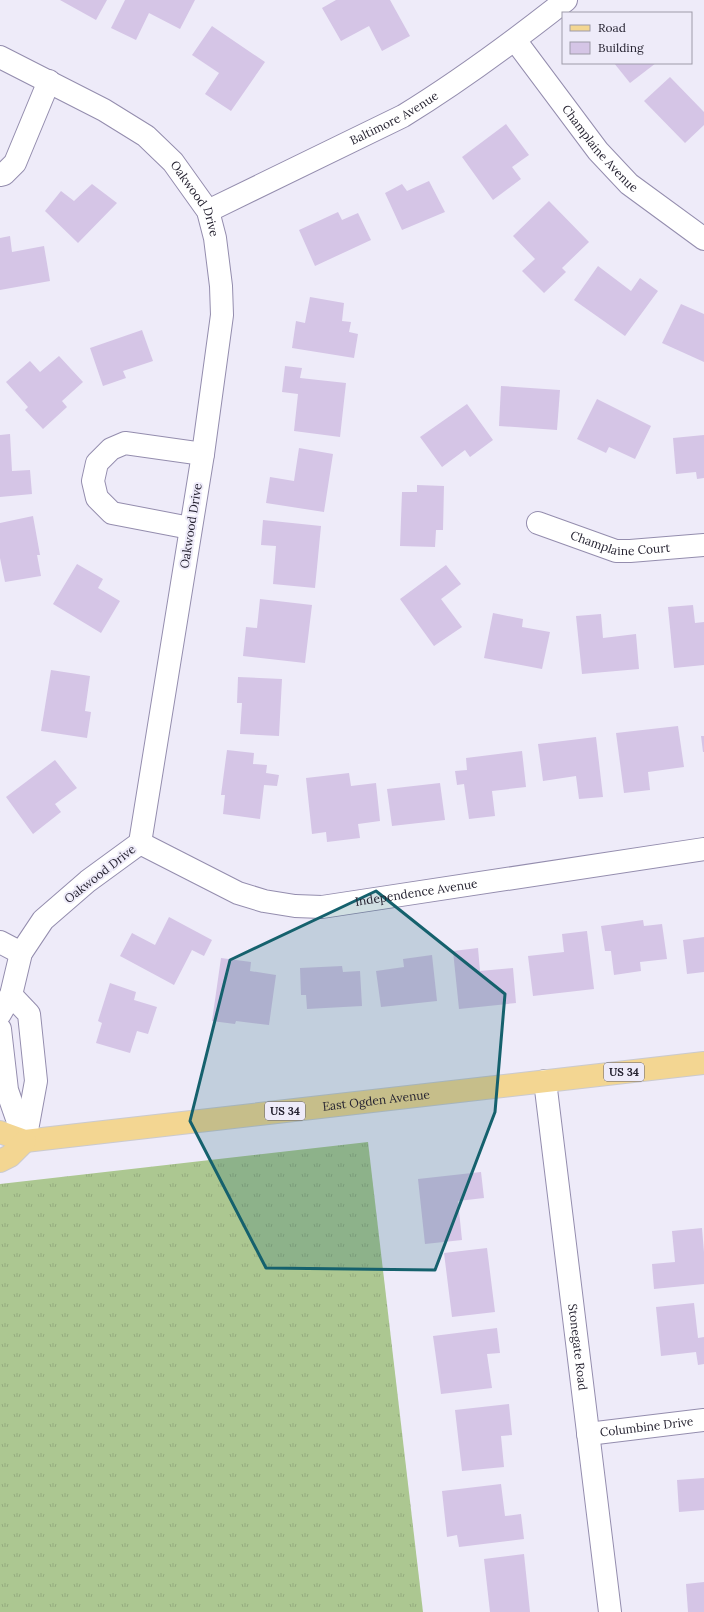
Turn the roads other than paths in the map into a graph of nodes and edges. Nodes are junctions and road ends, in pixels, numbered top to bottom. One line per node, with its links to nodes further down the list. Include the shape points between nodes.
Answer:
1 (566, 0): 2 (street, Baltimore Avenue)
2 (515, 40): 6 (street, Baltimore Avenue, via 403,116); 7 (street, Champlaine Avenue, via 598,151 629,184)
3 (0, 57): 4 (street, Oakwood Drive)
4 (49, 81): 5 (street, via 16,163); 6 (street, Oakwood Drive, via 146,136 173,162)
5 (0, 176)
6 (208, 211): 8 (street, Oakwood Drive, via 215,238 222,315)
7 (704, 239)
8 (203, 454): 10 (street, Oakwood Drive); 10 (street, via 125,443 111,449 97,463 93,481 97,498 112,514)
9 (538, 523): 11 (street, Champlaine Court, via 616,551)
10 (190, 528): 12 (street, Oakwood Drive)
11 (704, 545)
12 (140, 843): 13 (street, Independence Avenue, via 238,892 264,902 322,907); 15 (street, Oakwood Drive, via 88,881 43,920)
13 (704, 849)
14 (0, 942): 15 (street)
15 (21, 953): 16 (street, Oakwood Drive)
16 (11, 995): 17 (street, Oakwood Drive); 22 (street, via 28,1014 36,1081)
17 (0, 1014)
18 (0, 1029): 22 (street, via 7,1090)
19 (704, 1063): 20 (main road, East Ogden Avenue / US 34)
20 (544, 1081): 22 (main road, East Ogden Avenue / US 34); 25 (street, Stonegate Road)
21 (0, 1132): 22 (main road, East Ogden Avenue / US 34)
22 (25, 1141): 23 (main road, via 10,1156)
23 (0, 1161)
24 (704, 1420): 25 (street, Columbine Drive)
25 (588, 1434): 26 (street, Stonegate Road)
26 (610, 1612)

